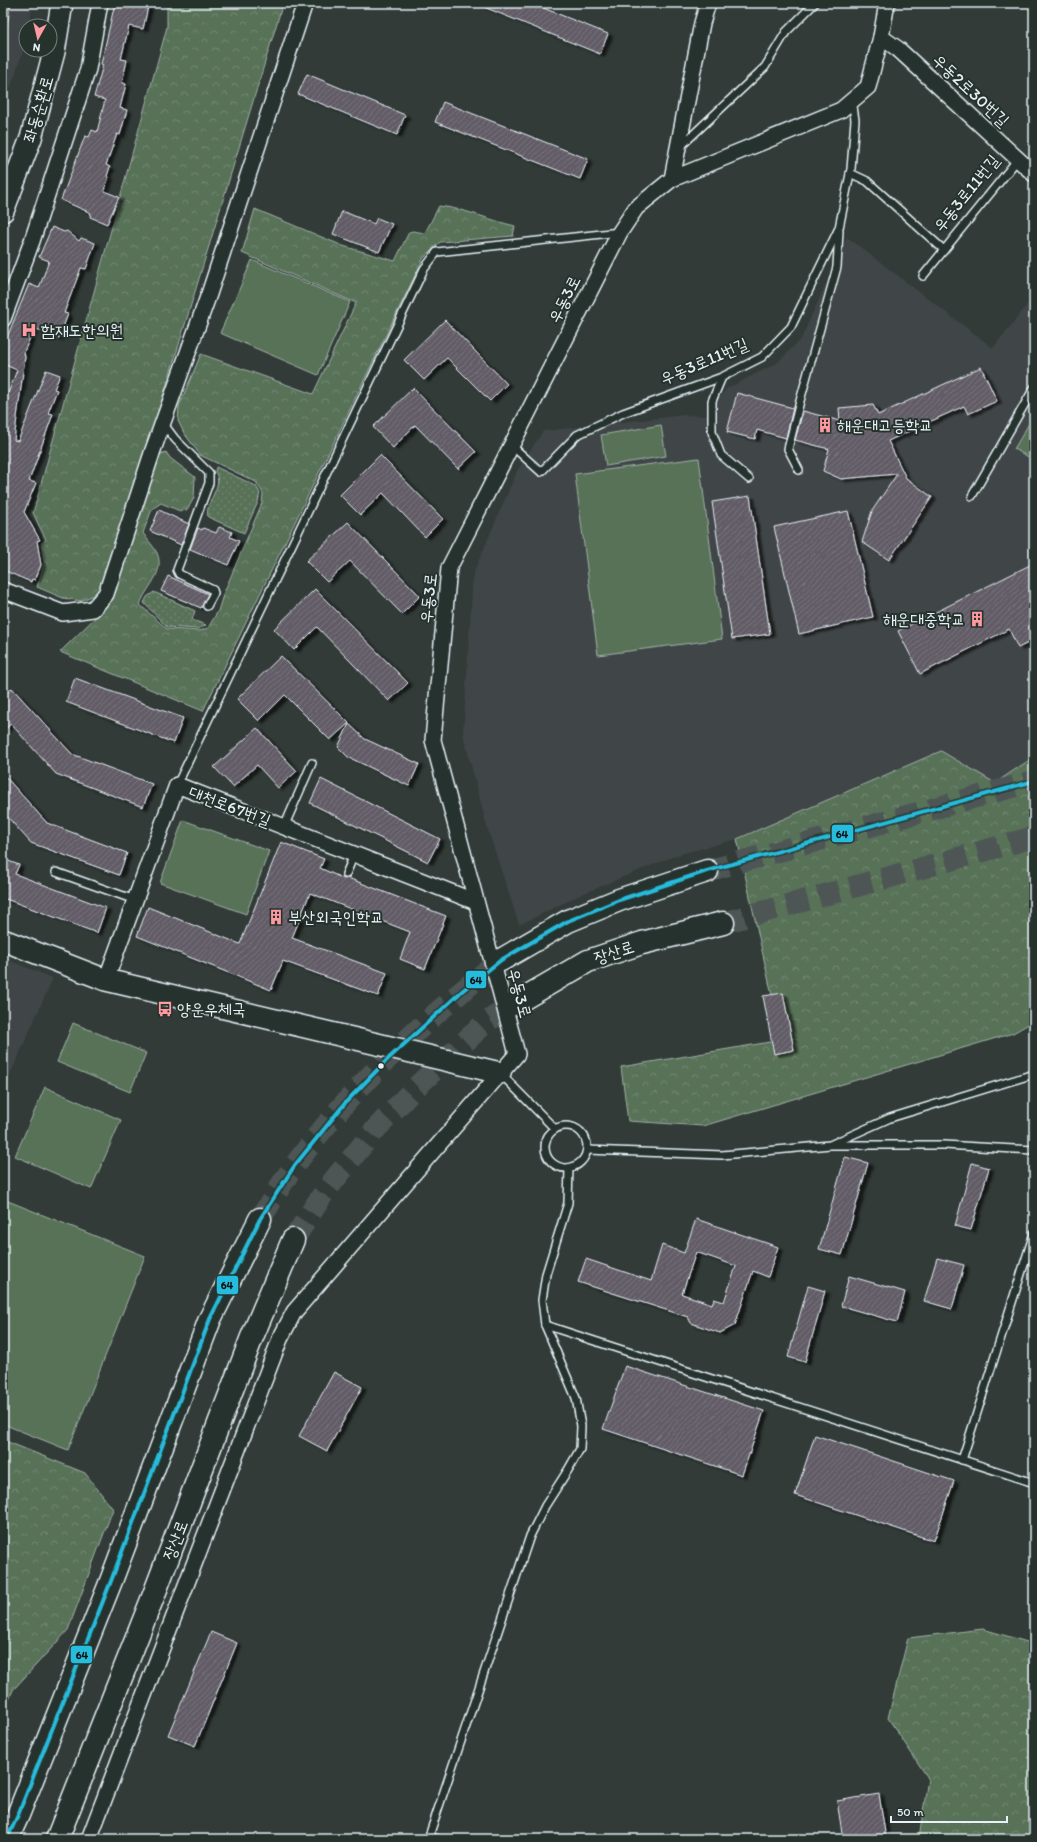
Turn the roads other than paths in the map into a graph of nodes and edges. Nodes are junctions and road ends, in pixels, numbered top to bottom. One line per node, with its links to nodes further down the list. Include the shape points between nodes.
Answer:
1 (62, 3): 14 (street, 좌동순환로, via 54,52 31,138)
2 (100, 3): 19 (street, via 88,69 32,241)
3 (305, 3): 22 (street, via 209,294)
4 (708, 3): 9 (street)
5 (815, 3): 9 (lane, via 786,32 765,68)
6 (887, 3): 7 (street)
7 (881, 37): 8 (street, via 868,87); 10 (street, 우동2로30번길, via 898,48)
8 (852, 100): 11 (lane, 우동3로11번길, via 855,120); 13 (street, via 842,110)
9 (678, 149): 13 (street)
10 (1018, 159): 12 (street, 우동2로30번길); 17 (lane, 우동3로11번길)
11 (850, 173): 15 (lane, 우동3로11번길); 17 (lane, 우동3로11번길, via 867,181)
12 (1034, 174)
13 (672, 179): 16 (street, 우동3로, via 636,208)
14 (3, 211)
15 (839, 228): 20 (lane, 우동3로11번길, via 791,327 762,357); 24 (lane, via 837,267 788,449)
16 (620, 232): 23 (street, 우동3로); 30 (lane, via 436,252 424,269)
17 (944, 250): 18 (lane)
18 (923, 276)
19 (3, 319)
20 (722, 377): 23 (lane, 우동3로11번길, via 623,413 577,435 541,472); 25 (lane, via 712,401 712,432 721,455)
21 (1034, 388): 26 (lane)
22 (163, 423): 27 (street, via 111,581 106,594 93,609 63,613); 28 (lane, via 175,439 209,473 209,483 177,570 179,574 213,590)
23 (510, 445): 37 (street, 우동3로, via 449,568 433,740)
24 (799, 470)
25 (749, 479)
26 (972, 496)
27 (3, 590)
28 (207, 606)
29 (312, 763): 31 (lane)
30 (177, 785): 31 (street, 대천로67번길); 36 (street, 대천로67번길)
31 (284, 827): 32 (street, 대천로67번길)
32 (354, 855): 35 (lane); 37 (street, 대천로67번길)
33 (707, 871): 40 (highway, via 619,900 568,922)
34 (56, 872): 36 (lane)
35 (346, 874)
36 (135, 900): 41 (street, 대천로67번길)
37 (476, 902): 43 (street, 우동3로, via 517,1054)
38 (723, 922): 42 (highway, 장산로, via 642,943 588,961)
39 (3, 940): 41 (street)
40 (501, 960)
41 (106, 980): 43 (street)
42 (514, 1004)
43 (500, 1073): 45 (lane); 59 (street, via 294,1312 280,1339)
44 (1034, 1074): 46 (lane, via 890,1118)
45 (555, 1129): 47 (lane, via 569,1126 581,1132 587,1143); 49 (lane, via 547,1140 547,1154 556,1165)
46 (830, 1145): 47 (lane, via 722,1155); 48 (lane, via 944,1145)
47 (587, 1150): 49 (lane, via 581,1162)
48 (1034, 1150)
49 (569, 1168): 53 (lane, via 568,1203 546,1274 542,1300)
50 (260, 1219): 57 (highway, via 210,1319 111,1581)
51 (1034, 1233): 54 (lane)
52 (293, 1240): 58 (highway, 장산로, via 252,1337 153,1598)
53 (545, 1325): 54 (lane); 56 (lane, via 576,1398 582,1426 580,1449 530,1536)
54 (962, 1460): 55 (lane)
55 (1034, 1483)
56 (428, 1837): 60 (lane)
57 (7, 1839)
58 (57, 1839)
59 (89, 1839)
60 (438, 1839)

